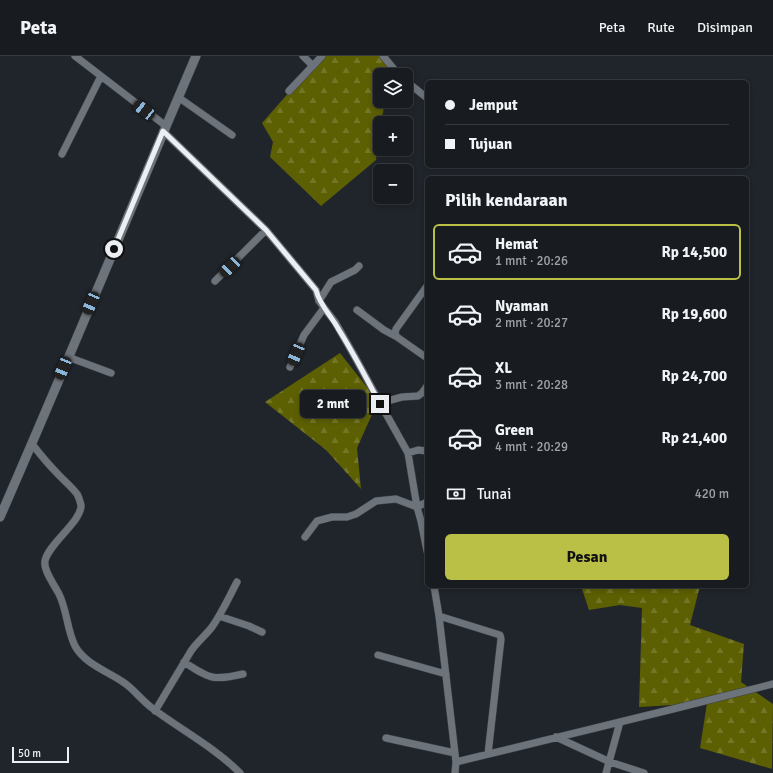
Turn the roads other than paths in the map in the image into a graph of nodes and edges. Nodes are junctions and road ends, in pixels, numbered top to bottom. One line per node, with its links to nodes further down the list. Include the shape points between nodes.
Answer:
1 (75, 56): 8 (street)
2 (196, 56): 12 (main road)
3 (303, 56): 6 (street)
4 (322, 56): 6 (street)
5 (383, 56): 7 (street)
6 (313, 66): 10 (street)
7 (393, 68)
8 (101, 76): 13 (street); 15 (street)
9 (413, 86): 11 (street)
10 (290, 91)
11 (425, 96)
12 (178, 97): 13 (main road); 14 (street)
13 (165, 129): 16 (street); 25 (main road)
14 (232, 135)
15 (62, 154)
16 (266, 230): 18 (street); 20 (street, via 316,290)
17 (359, 266): 20 (street, via 331,282)
18 (215, 281)
19 (425, 289): 23 (street, via 396,329)
20 (319, 301): 21 (street)
21 (324, 308): 26 (street, via 304,335); 29 (street, via 335,322)
22 (357, 310): 23 (street)
23 (397, 337): 24 (street)
24 (425, 354)
25 (68, 357): 27 (street); 30 (main road)
26 (290, 367)
27 (111, 373)
28 (425, 389): 29 (street, via 418,396 402,397)
29 (380, 404): 32 (street)
30 (31, 446): 35 (main road); 48 (street, via 78,495 81,506 72,523 54,545 45,563 76,647 88,661 122,681)
31 (425, 451): 32 (street)
32 (408, 453): 34 (street)
33 (425, 503): 34 (street)
34 (417, 507): 36 (street, via 396,499 376,501 356,514 317,521); 37 (street)
35 (0, 517)
36 (305, 537)
37 (425, 541)
38 (237, 582): 40 (street)
39 (434, 588): 41 (street)
40 (219, 616): 42 (street); 44 (street)
41 (439, 616): 46 (street); 53 (street, via 500,634)
42 (262, 632)
43 (378, 655): 46 (street)
44 (184, 662): 45 (street, via 212,678); 48 (street)
45 (243, 674)
46 (446, 674): 52 (street)
47 (773, 684): 49 (street)
48 (155, 711): 56 (street, via 223,758)
49 (620, 722): 50 (street); 55 (street)
50 (556, 737): 53 (street); 55 (street)
51 (386, 738): 52 (street)
52 (455, 753): 54 (street)
53 (488, 754): 54 (street)
54 (456, 762): 57 (street)
55 (610, 762): 58 (street); 59 (street)
56 (240, 773)
57 (455, 773)
58 (606, 773)
59 (644, 773)

